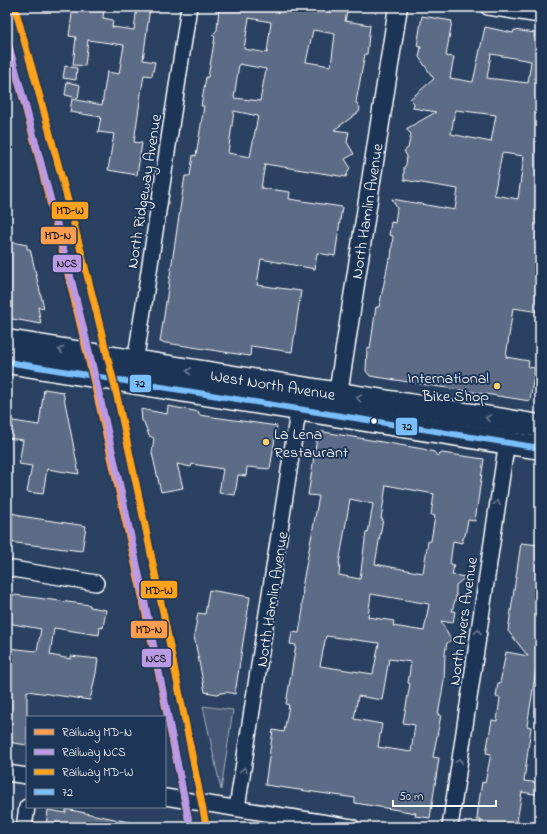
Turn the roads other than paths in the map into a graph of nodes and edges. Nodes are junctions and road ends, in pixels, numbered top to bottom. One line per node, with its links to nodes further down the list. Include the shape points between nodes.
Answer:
1 (189, 7): 7 (street, North Ridgeway Avenue)
2 (398, 7): 9 (street, North Hamlin Avenue)
3 (488, 7): 4 (street)
4 (540, 15)
5 (7, 341): 7 (main road, West North Avenue, one-way to 5)
6 (7, 362): 7 (main road, West North Avenue)
7 (134, 372): 8 (main road, West North Avenue)
8 (301, 399): 9 (main road, West North Avenue); 20 (street, North Hamlin Avenue, one-way to 8)
9 (337, 405): 10 (main road, West North Avenue, one-way to 9); 12 (main road, West North Avenue)
10 (510, 421): 11 (main road, West North Avenue); 12 (street, North Avers Avenue)
11 (540, 426)
12 (506, 442): 13 (main road, West North Avenue); 23 (street, North Avers Avenue, one-way to 12)
13 (540, 448)
14 (7, 568): 15 (street)
15 (96, 583)
16 (7, 773): 17 (street)
17 (26, 776)
18 (166, 797): 20 (street)
19 (28, 808): 21 (street)
20 (237, 808): 22 (street)
21 (24, 827)
22 (352, 827)
23 (450, 827)

